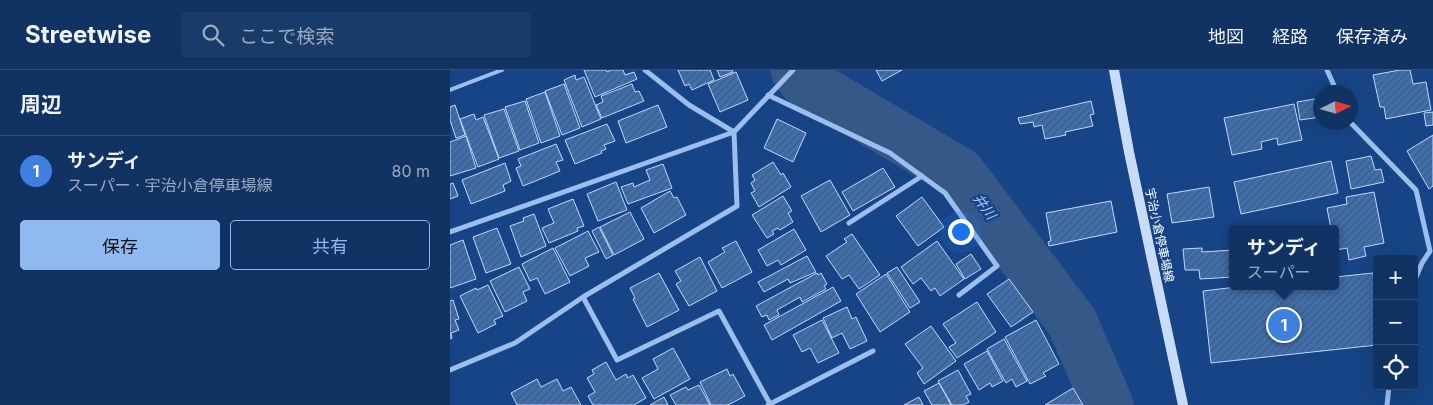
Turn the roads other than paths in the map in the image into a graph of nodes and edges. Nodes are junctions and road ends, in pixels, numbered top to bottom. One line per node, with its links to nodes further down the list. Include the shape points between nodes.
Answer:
1 (502, 70): 7 (lane)
2 (646, 70): 10 (street, via 689,105)
3 (792, 70): 8 (street)
4 (1114, 70): 21 (main road, 宇治小倉停車場線)
5 (1327, 70): 6 (street)
6 (1334, 85)
7 (450, 90)
8 (768, 95): 10 (street); 11 (street, via 890,154)
9 (1358, 130): 14 (street, via 1416,190 1430,251)
10 (734, 132): 13 (street); 16 (street, via 737,206)
11 (922, 176): 12 (street); 15 (street, via 945,193 996,266)
12 (849, 223)
13 (450, 232)
14 (1418, 272)
15 (959, 294)
16 (583, 297): 18 (street, via 515,343); 20 (street, via 617,360 719,311)
17 (873, 351): 20 (street)
18 (450, 370)
19 (1389, 390): 22 (street)
20 (769, 405)
21 (1183, 405)
22 (1387, 405)

